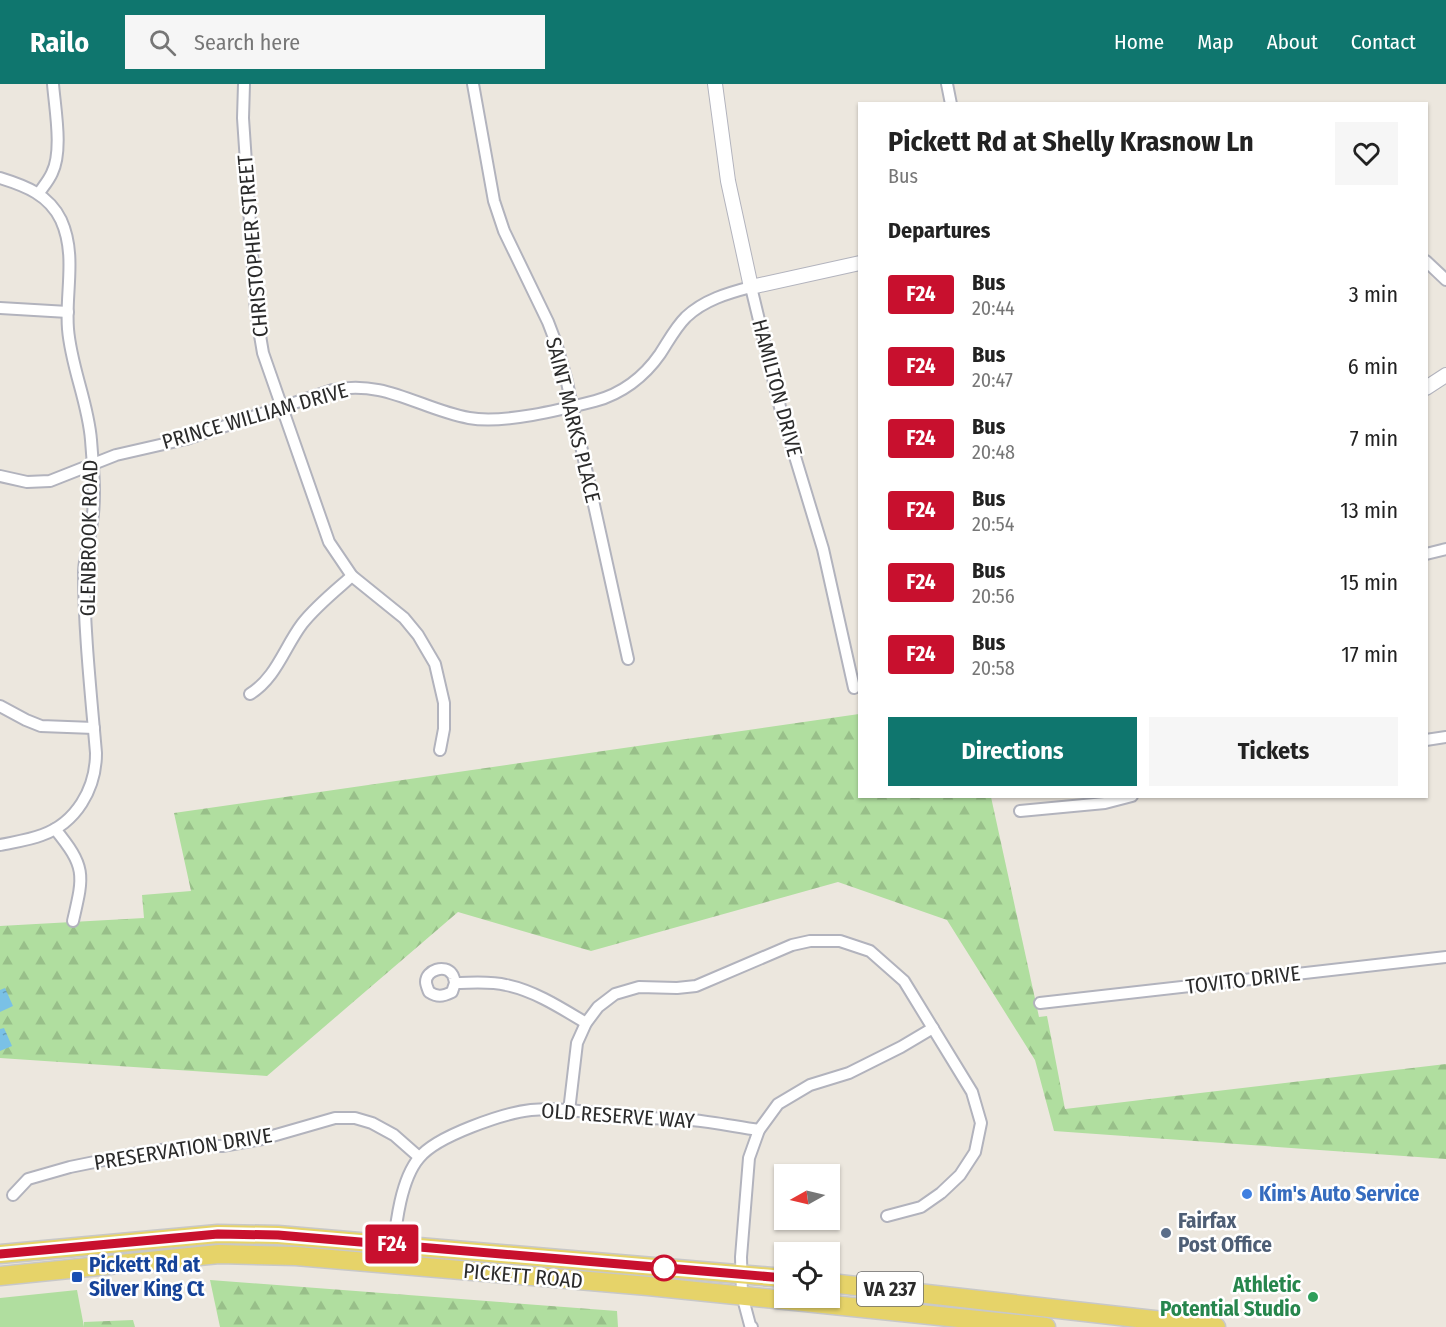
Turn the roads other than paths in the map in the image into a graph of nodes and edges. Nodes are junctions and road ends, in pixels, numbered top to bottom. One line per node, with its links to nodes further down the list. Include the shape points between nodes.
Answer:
1 (53, 84): 8 (street, via 57,161)
2 (244, 84): 18 (street, CHRISTOPHER STREET, via 258,330)
3 (473, 84): 17 (street, SAINT MARKS PLACE, via 494,201 556,343)
4 (715, 84): 12 (street, HAMILTON DRIVE, via 728,181)
5 (947, 84): 6 (street)
6 (951, 102)
7 (0, 178): 8 (street, GLENBROOK ROAD)
8 (39, 193): 14 (street, GLENBROOK ROAD, via 55,209 64,227 69,258)
9 (858, 263): 12 (street, PRINCE WILLIAM DRIVE)
10 (1428, 263): 11 (street)
11 (1446, 280)
12 (752, 287): 17 (street, PRINCE WILLIAM DRIVE, via 712,299 693,311 650,366 627,386 603,399); 25 (street, HAMILTON DRIVE, via 780,407 823,549)
13 (0, 308): 14 (street)
14 (68, 312): 19 (street, GLENBROOK ROAD, via 70,343 88,416)
15 (1446, 375): 16 (street)
16 (1428, 387)
17 (572, 406): 18 (street, PRINCE WILLIAM DRIVE, via 515,417 479,419 363,386 333,390); 24 (street, SAINT MARKS PLACE)
18 (282, 407): 19 (street, PRINCE WILLIAM DRIVE, via 186,439); 23 (street, CHRISTOPHER STREET, via 324,532)
19 (91, 464): 20 (street, PRINCE WILLIAM DRIVE, via 37,483); 28 (street, GLENBROOK ROAD, via 92,522 84,570)
20 (0, 476)
21 (1446, 549): 22 (street)
22 (1428, 554)
23 (352, 576): 26 (street, via 304,622 273,672); 31 (street, CHRISTOPHER STREET, via 404,618 430,655 444,703)
24 (628, 659)
25 (854, 688)
26 (250, 694)
27 (0, 706): 28 (street, via 41,726)
28 (94, 728): 34 (street, GLENBROOK ROAD, via 96,761 91,787 83,802)
29 (1446, 737): 30 (street)
30 (1428, 740)
31 (440, 750)
32 (1124, 798): 33 (street)
33 (1020, 811)
34 (56, 829): 35 (street, GLENBROOK ROAD); 36 (street, via 74,851 80,867)
35 (0, 845)
36 (74, 921)
37 (1446, 957): 39 (street, TOVITO DRIVE)
38 (455, 983): 40 (street, via 505,984 553,1003)
39 (1040, 1003)
40 (586, 1023): 41 (street, via 598,1007 627,990 696,986 792,945 840,941 870,951 904,981); 42 (street, via 577,1043)
41 (933, 1028): 43 (street, via 849,1073 810,1085 778,1104); 46 (street, via 972,1092 981,1123 975,1152 960,1175 941,1193 921,1207)
42 (569, 1111): 43 (street, OLD RESERVE WAY, via 690,1119); 44 (street, OLD RESERVE WAY, via 531,1110 505,1116 446,1138)
43 (759, 1130): 50 (street, via 749,1158)
44 (419, 1157): 45 (street, PRESERVATION DRIVE, via 394,1135 372,1124 355,1118 335,1118 262,1139 134,1154 70,1167 28,1179); 47 (street, OLD RESERVE WAY, via 406,1182)
45 (14, 1195)
46 (887, 1216)
47 (394, 1244): 48 (main road, PICKETT ROAD, via 218,1234); 49 (street, OLD RESERVE WAY); 50 (main road, PICKETT ROAD)
48 (0, 1254)
49 (392, 1265): 51 (main road, PICKETT ROAD / VA 237, via 219,1254); 54 (main road, PICKETT ROAD / VA 237)
50 (741, 1274): 52 (main road, PICKETT ROAD); 54 (street)
51 (0, 1276)
52 (774, 1277)
53 (840, 1284): 55 (main road, VA 237)
54 (742, 1295): 56 (main road, PICKETT ROAD / VA 237); 57 (street)
55 (951, 1296): 56 (street); 59 (main road, VA 237)
56 (947, 1322): 58 (main road, PICKETT ROAD / VA 237)
57 (748, 1326)
58 (1046, 1327)
59 (1216, 1327)

